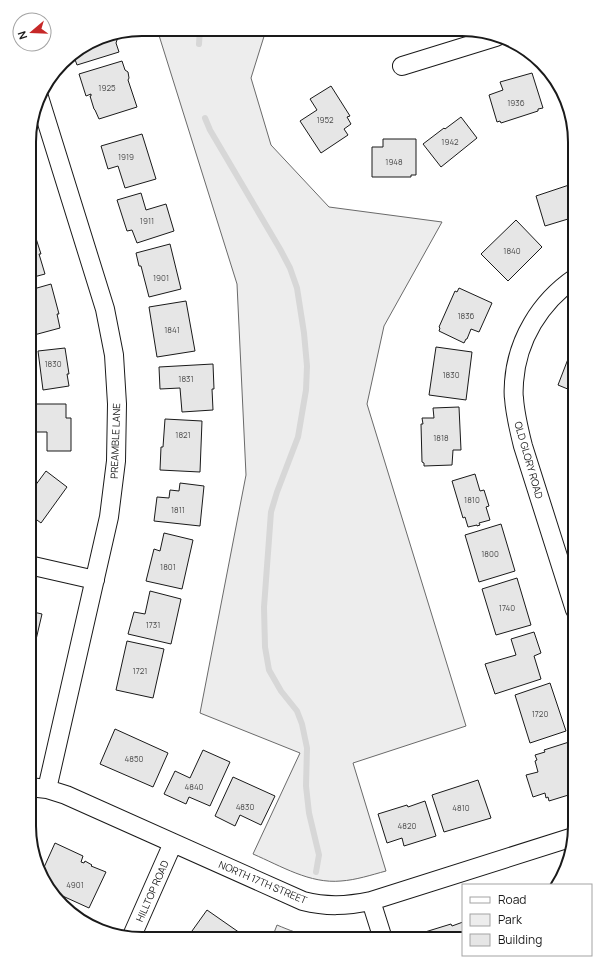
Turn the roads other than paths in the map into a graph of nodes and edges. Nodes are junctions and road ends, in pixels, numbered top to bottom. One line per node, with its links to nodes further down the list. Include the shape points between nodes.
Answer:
1 (487, 40): 2 (street)
2 (402, 66)
3 (42, 108): 6 (street, PREAMBLE LANE, via 103,302 114,355 117,404 116,461 109,518)
4 (568, 283): 7 (street, OLD GLORY ROAD, via 546,304 531,324 521,347 515,371 514,396 516,421 523,446)
5 (36, 567): 6 (street)
6 (95, 580): 9 (street, PREAMBLE LANE)
7 (568, 588)
8 (36, 788): 9 (street, NORTH 17TH STREET)
9 (47, 789): 11 (street, NORTH 17TH STREET)
10 (567, 839): 12 (street, NORTH 17TH STREET)
11 (173, 843): 12 (street, NORTH 17TH STREET, via 303,901 333,906); 13 (street, HILLTOP ROAD)
12 (371, 901): 14 (street)
13 (134, 931)
14 (381, 932)

